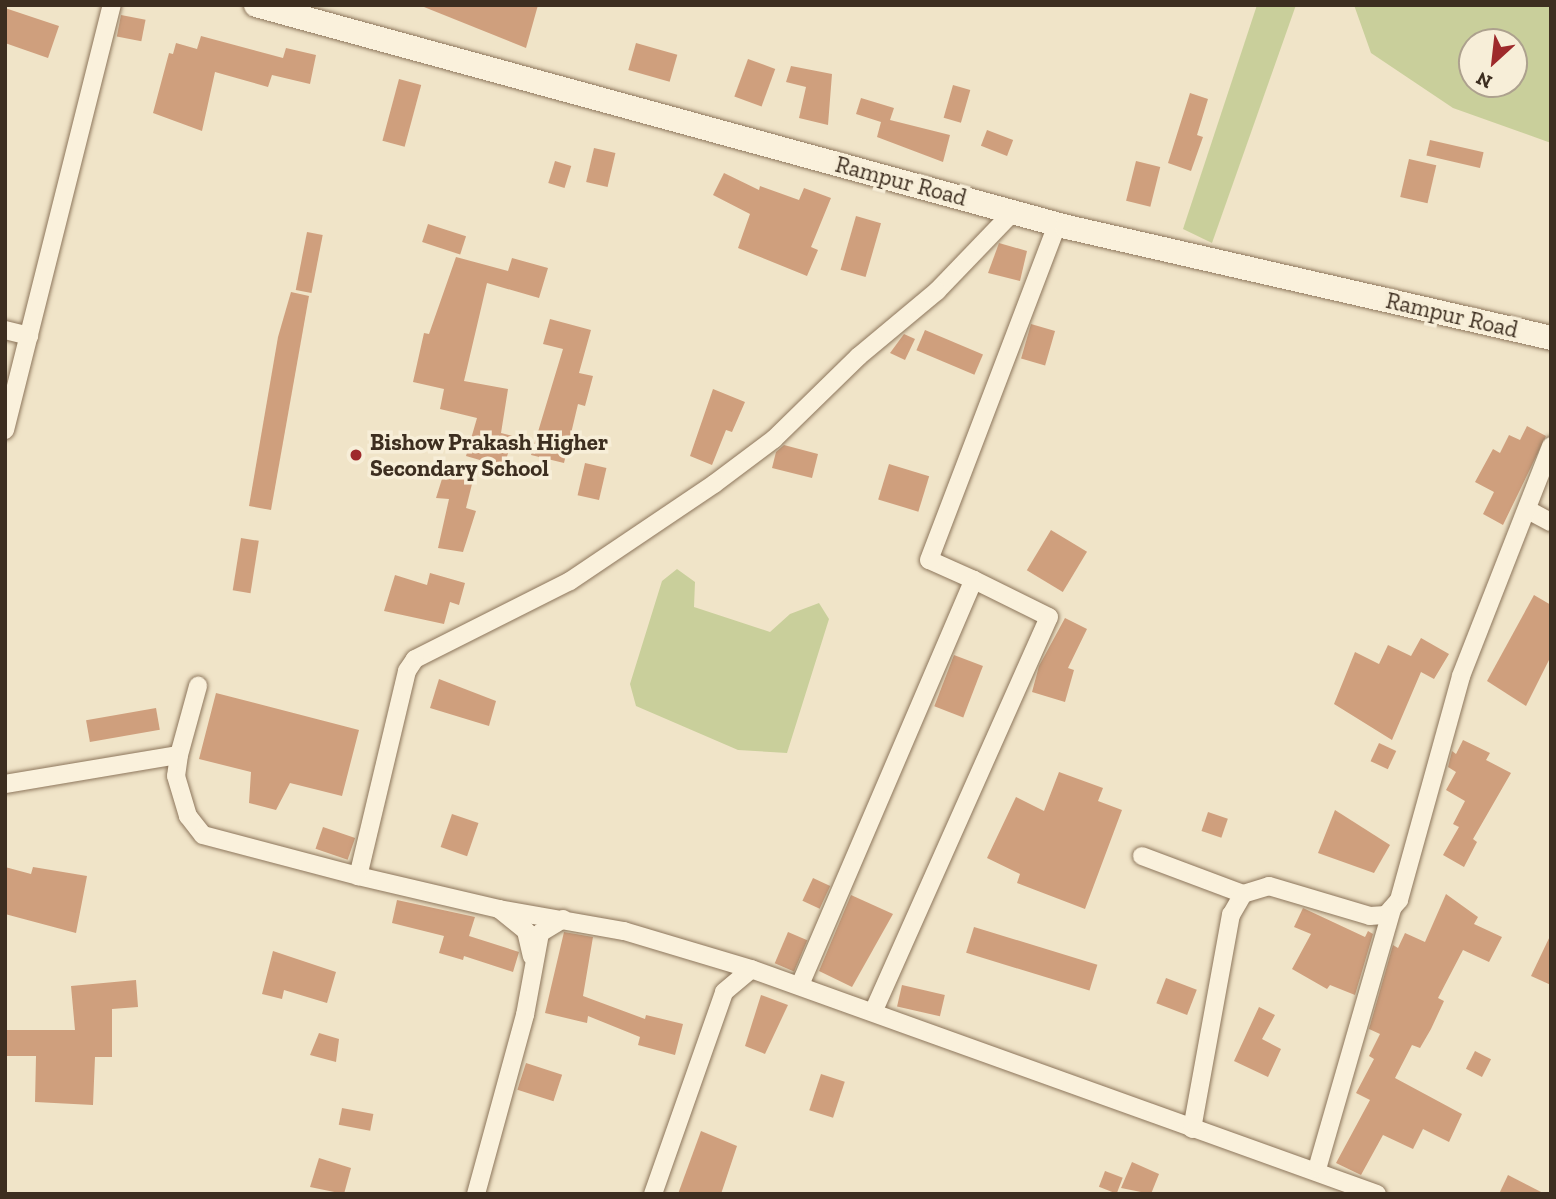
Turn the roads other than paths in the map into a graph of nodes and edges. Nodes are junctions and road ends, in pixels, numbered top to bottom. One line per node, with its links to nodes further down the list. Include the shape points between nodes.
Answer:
1 (112, 5): 6 (street)
2 (268, 7): 3 (main road, Rampur Road)
3 (1013, 212): 4 (main road, Rampur Road); 17 (street, via 937,291 851,363 774,439 714,484 570,581 415,659 407,671)
4 (1057, 224): 7 (main road, Rampur Road); 12 (street, via 929,560)
5 (5, 330): 6 (street)
6 (29, 336): 8 (street)
7 (1551, 338)
8 (5, 430)
9 (1551, 446): 10 (street)
10 (1528, 510): 11 (street); 20 (street, via 1461,676 1399,900)
11 (1551, 522)
12 (974, 580): 24 (street); 25 (street, via 1049,617)
13 (198, 686): 14 (street)
14 (179, 755): 15 (street); 17 (street, via 176,776 188,816 203,835)
15 (5, 784)
16 (1142, 856): 18 (street)
17 (358, 876): 19 (street)
18 (1243, 894): 20 (street, via 1269,886 1370,916 1386,915); 26 (street, via 1231,915)
19 (499, 909): 21 (street); 22 (street, via 526,932)
20 (1392, 909): 27 (street)
21 (563, 919): 22 (street, via 540,933); 23 (street, via 624,931)
22 (533, 959): 28 (street, via 525,1015)
23 (751, 969): 24 (street); 29 (street, via 723,992)
24 (800, 985): 25 (street)
25 (874, 1010): 26 (street)
26 (1192, 1129): 27 (street)
27 (1317, 1169): 30 (street)
28 (476, 1194)
29 (653, 1194)
30 (1377, 1194)

